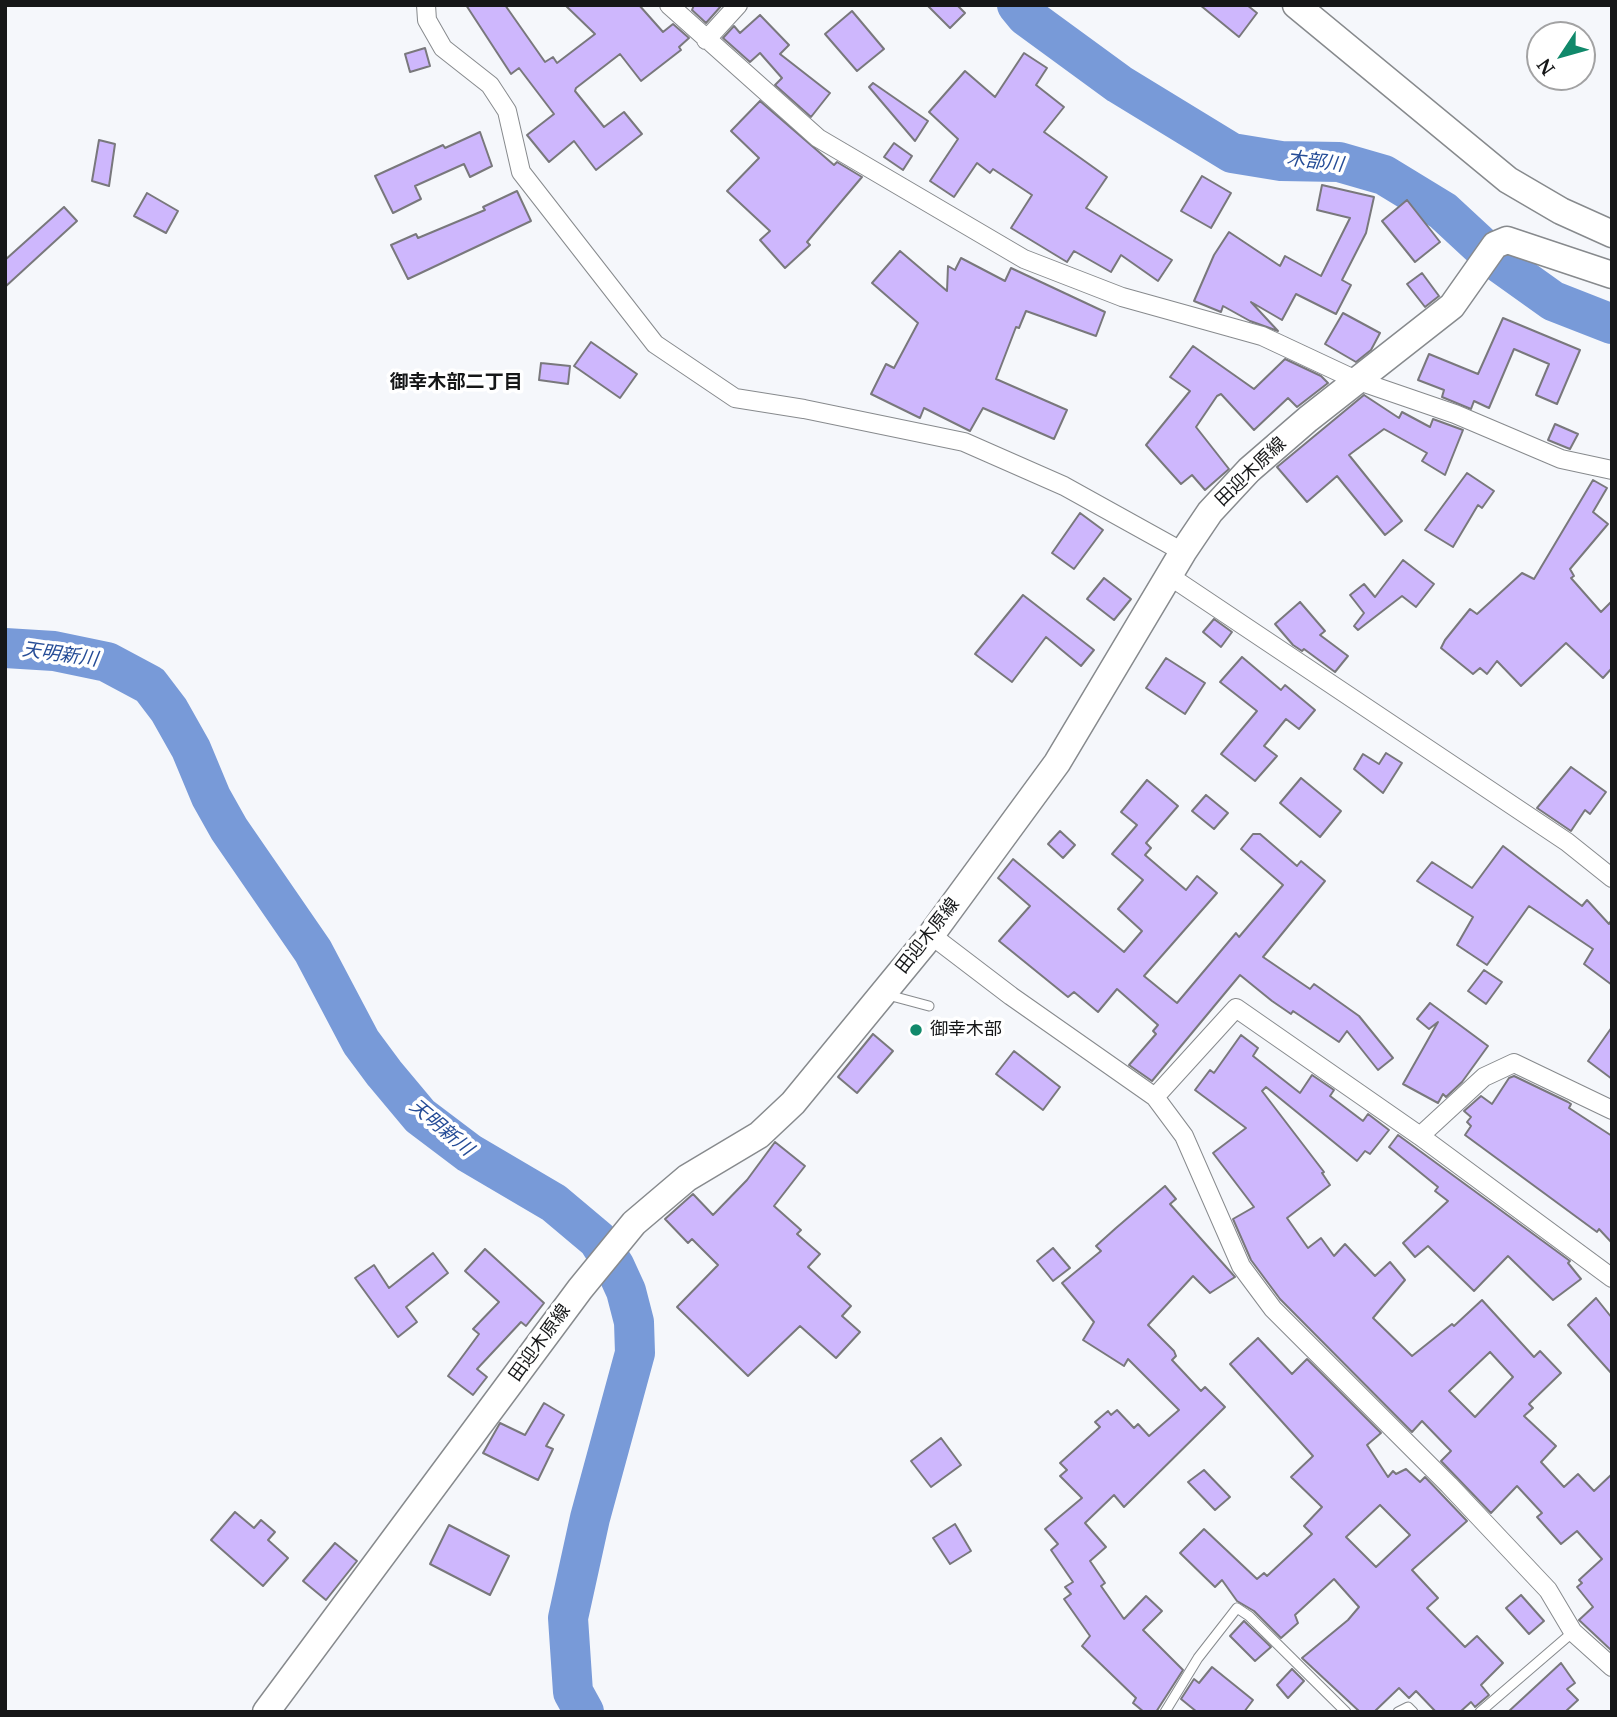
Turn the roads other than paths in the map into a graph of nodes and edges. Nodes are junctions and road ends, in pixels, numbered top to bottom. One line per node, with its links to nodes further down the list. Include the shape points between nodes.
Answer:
1 (426, 5): 10 (street, via 427,20 443,48 490,85 507,111 521,172 655,344 735,398 964,442 1063,486)
2 (669, 5): 5 (street)
3 (738, 5): 5 (street)
4 (1296, 5): 6 (main road, via 1508,180)
5 (706, 40): 8 (street, via 818,138 1024,260 1122,297 1262,336)
6 (1612, 234)
7 (1612, 275): 8 (main road, 田迎木原線, via 1507,240 1495,245 1452,306)
8 (1356, 380): 9 (street, via 1455,414 1561,459); 10 (main road, 田迎木原線, via 1249,470 1210,512)
9 (1612, 470)
10 (1183, 552): 11 (main road, 田迎木原線)
11 (1168, 575): 12 (street, via 1567,842); 13 (main road, 田迎木原線, via 1057,763)
12 (1612, 878)
13 (931, 935): 14 (main road, 田迎木原線); 16 (street)
14 (883, 993): 15 (lane); 22 (main road, 田迎木原線, via 793,1103 759,1135 687,1178 621,1238)
15 (929, 1006)
16 (1155, 1097): 18 (street, via 1236,1008); 20 (street, via 1184,1136 1241,1266 1273,1309 1548,1590)
17 (1612, 1110): 18 (street, via 1514,1063 1485,1077)
18 (1420, 1136): 19 (street)
19 (1612, 1278)
20 (1573, 1632): 21 (street); 27 (lane)
21 (1612, 1667)
22 (266, 1712)
23 (1165, 1712): 24 (lane, via 1198,1658 1237,1608)
24 (1346, 1712)
25 (1398, 1712): 26 (lane, via 1408,1707)
26 (1413, 1712)
27 (1480, 1712)

